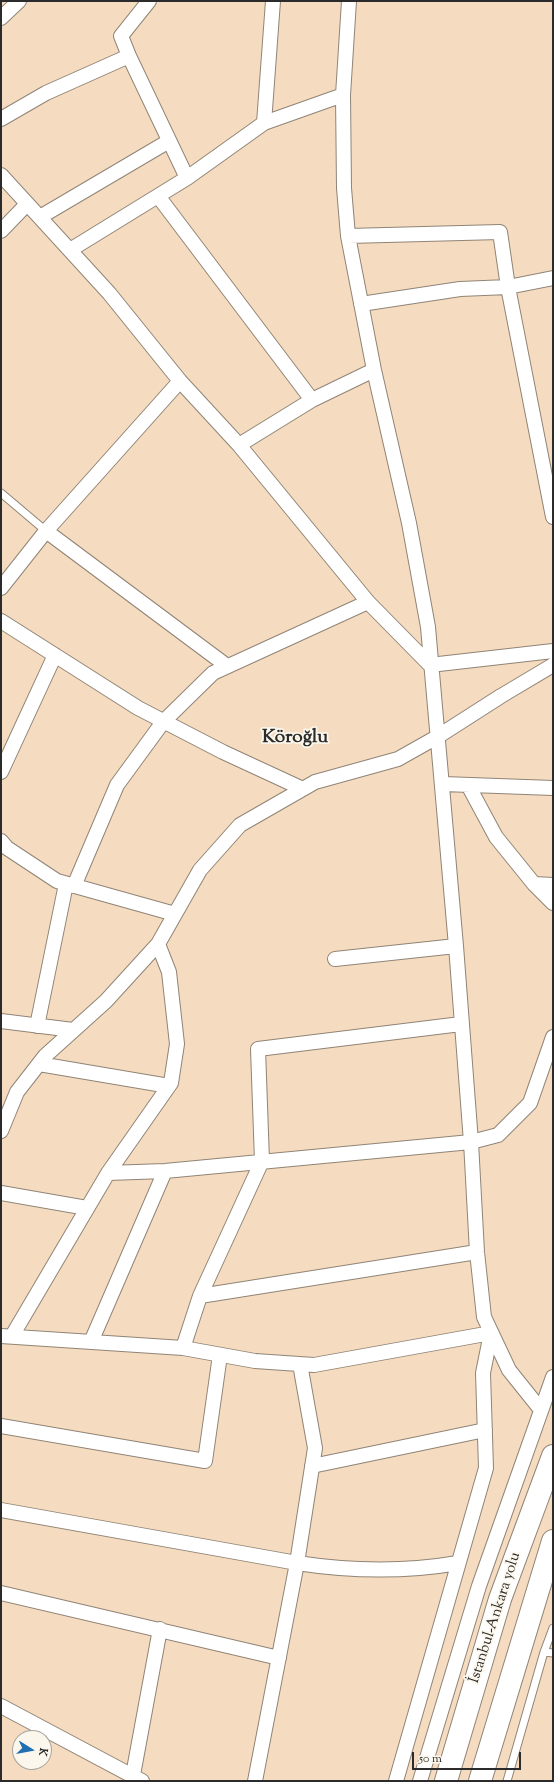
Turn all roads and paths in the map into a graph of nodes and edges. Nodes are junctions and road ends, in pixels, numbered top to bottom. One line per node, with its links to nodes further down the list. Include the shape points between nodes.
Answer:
1 (19, 1): 5 (street)
2 (149, 1): 6 (street, via 121,36)
3 (273, 1): 9 (street)
4 (349, 1): 7 (street)
5 (1, 18)
6 (129, 56): 8 (street, via 46,93); 10 (street)
7 (343, 95): 9 (street); 17 (street, via 344,188)
8 (1, 119)
9 (264, 123): 12 (street)
10 (169, 141): 12 (street); 15 (street)
11 (1, 175): 14 (street)
12 (187, 178): 13 (street)
13 (158, 196): 18 (street); 24 (street)
14 (28, 204): 15 (street); 16 (street)
15 (40, 217): 18 (street)
16 (1, 231)
17 (348, 236): 20 (street, via 500,232); 21 (street)
18 (70, 250): 23 (street, via 109,293)
19 (553, 278): 20 (street)
20 (508, 287): 21 (street, via 460,289); 27 (street)
21 (361, 304): 22 (street)
22 (374, 370): 24 (street); 34 (street, via 409,523 428,627)
23 (180, 382): 25 (street); 28 (street)
24 (312, 400): 25 (street)
25 (239, 445): 30 (street)
26 (1, 492): 28 (lane)
27 (553, 518)
28 (46, 531): 29 (street); 36 (street)
29 (1, 588)
30 (368, 602): 34 (street); 36 (street)
31 (1, 621): 33 (street)
32 (553, 651): 34 (street)
33 (55, 655): 37 (street); 39 (street)
34 (430, 665): 38 (street)
35 (553, 665): 38 (street)
36 (227, 666): 37 (street, via 213,672)
37 (163, 722): 43 (street); 46 (street, via 117,785)
38 (437, 738): 40 (street); 43 (street, via 398,759 315,782)
39 (1, 772)
40 (443, 784): 41 (street); 51 (street)
41 (468, 784): 42 (street); 45 (street, via 496,837)
42 (553, 788)
43 (303, 789): 49 (street, via 240,824 200,870)
44 (1, 841): 46 (street, via 6,848 57,881)
45 (534, 884): 47 (street); 48 (street)
46 (70, 885): 49 (street); 55 (street)
47 (553, 885)
48 (553, 903)
49 (175, 914): 50 (street)
50 (158, 944): 56 (street, via 106,1000); 59 (street, via 169,972 177,1044 172,1083)
51 (456, 946): 52 (street); 54 (street)
52 (335, 959)
53 (1, 1021): 55 (street)
54 (461, 1024): 61 (street); 62 (street, via 258,1049)
55 (37, 1026): 56 (street)
56 (73, 1030): 58 (street)
57 (553, 1037): 61 (street, via 530,1103 498,1135)
58 (39, 1064): 59 (street); 60 (street, via 17,1092)
59 (169, 1086): 64 (street)
60 (1, 1131)
61 (471, 1142): 62 (street); 67 (street)
62 (262, 1161): 63 (street); 68 (street)
63 (165, 1171): 64 (street); 71 (street)
64 (108, 1172): 66 (street)
65 (1, 1193): 66 (street)
66 (87, 1208): 70 (street)
67 (477, 1252): 68 (street); 69 (street, via 484,1317)
68 (200, 1296): 72 (street)
69 (491, 1333): 74 (street, via 314,1365); 76 (street, via 509,1370); 78 (street, via 483,1372)
70 (6, 1336): 71 (street)
71 (91, 1342): 72 (street)
72 (183, 1348): 73 (street)
73 (220, 1355): 74 (street, via 255,1362); 77 (street, via 205,1461)
74 (300, 1364): 80 (street, via 315,1448)
75 (553, 1377): 76 (street)
76 (541, 1410): 95 (street, via 479,1586)
77 (1, 1426)
78 (485, 1430): 80 (street); 84 (street, via 486,1468)
79 (553, 1456): 96 (highway, İstanbul-Ankara yolu, via 500,1599)
80 (312, 1466): 83 (street)
81 (1, 1510): 83 (street)
82 (553, 1541): 97 (highway, İstanbul-Ankara yolu)
83 (297, 1563): 84 (street, via 336,1569 434,1567); 90 (street)
84 (458, 1563): 94 (street)
85 (1, 1593): 87 (street)
86 (553, 1628): 88 (lane)
87 (160, 1629): 90 (street); 92 (street)
88 (544, 1652): 89 (lane); 98 (lane)
89 (553, 1653)
90 (279, 1658): 93 (street)
91 (1, 1706): 92 (street)
92 (137, 1778)
93 (255, 1781)
94 (396, 1781)
95 (420, 1781)
96 (446, 1781)
97 (480, 1781)
98 (507, 1781)

